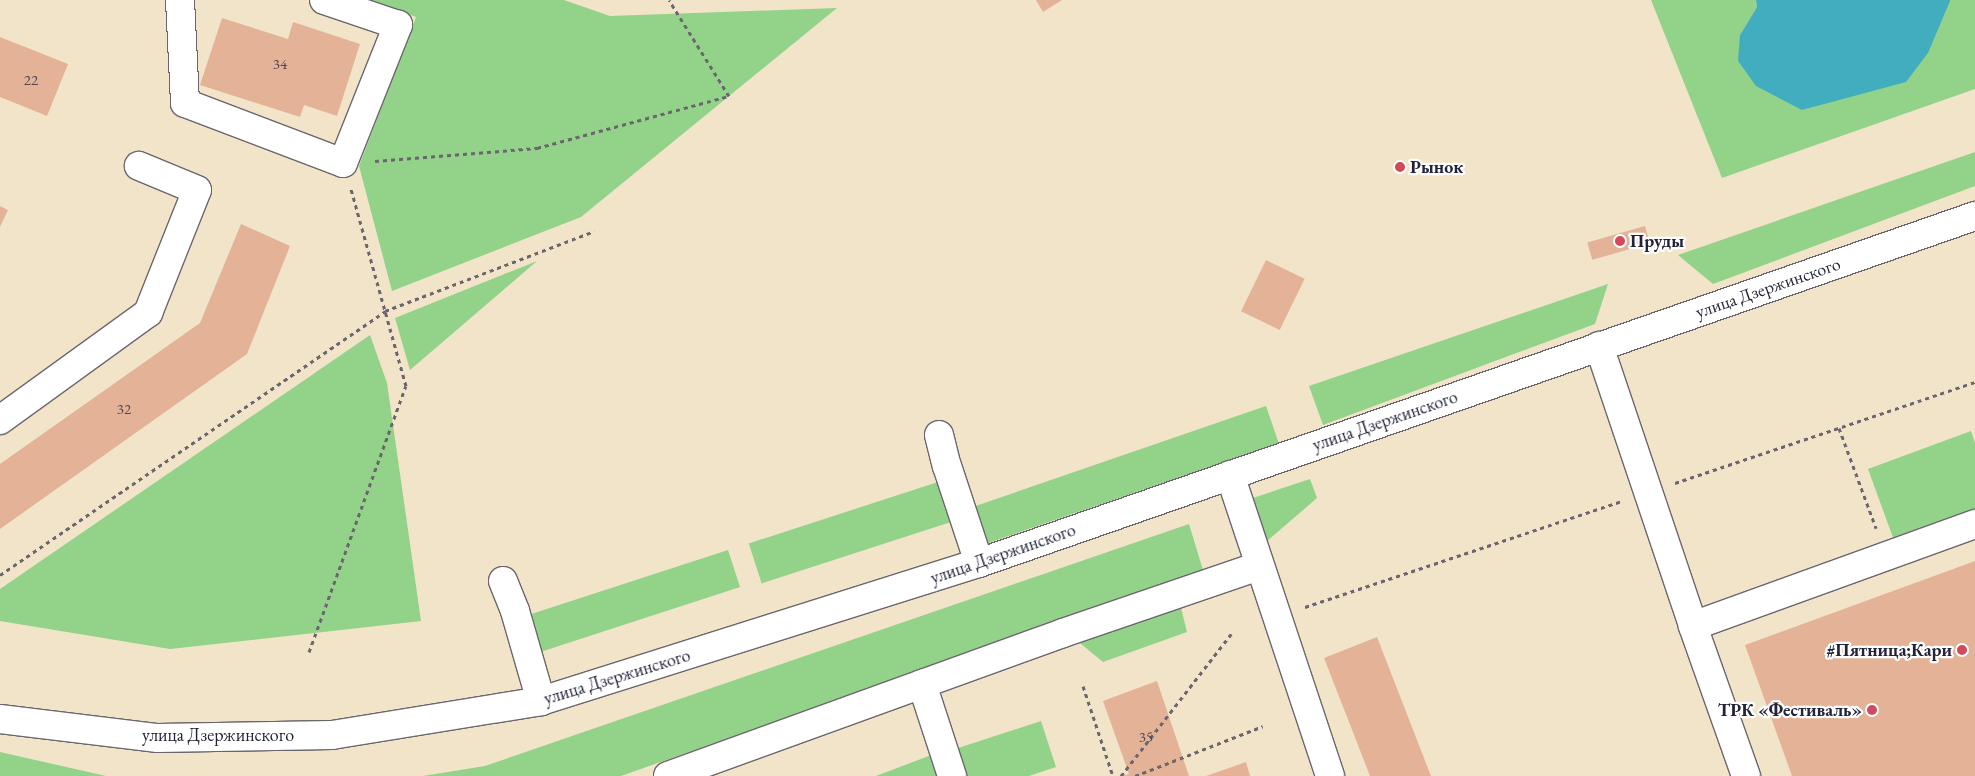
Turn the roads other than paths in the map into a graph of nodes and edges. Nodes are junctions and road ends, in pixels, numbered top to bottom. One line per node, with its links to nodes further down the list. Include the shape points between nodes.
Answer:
1 (180, 0): 2 (street, via 185,103 343,163 398,25)
2 (324, 0)
3 (139, 166): 6 (street, via 197,190 148,313)
4 (1975, 216): 5 (street, улица Дзержинского)
5 (1599, 346): 8 (street, улица Дзержинского); 13 (street)
6 (0, 420)
7 (939, 435): 10 (street)
8 (1230, 475): 10 (street, улица Дзержинского); 11 (street)
9 (1975, 524): 13 (street)
10 (979, 563): 15 (street, улица Дзержинского)
11 (1259, 566): 14 (street); 19 (street)
12 (503, 581): 15 (street)
13 (1693, 626): 20 (street)
14 (922, 684): 17 (street); 18 (street)
15 (541, 701): 16 (street, улица Дзержинского, via 332,735 158,738)
16 (0, 719)
17 (668, 776)
18 (952, 776)
19 (1330, 776)
20 (1746, 776)

